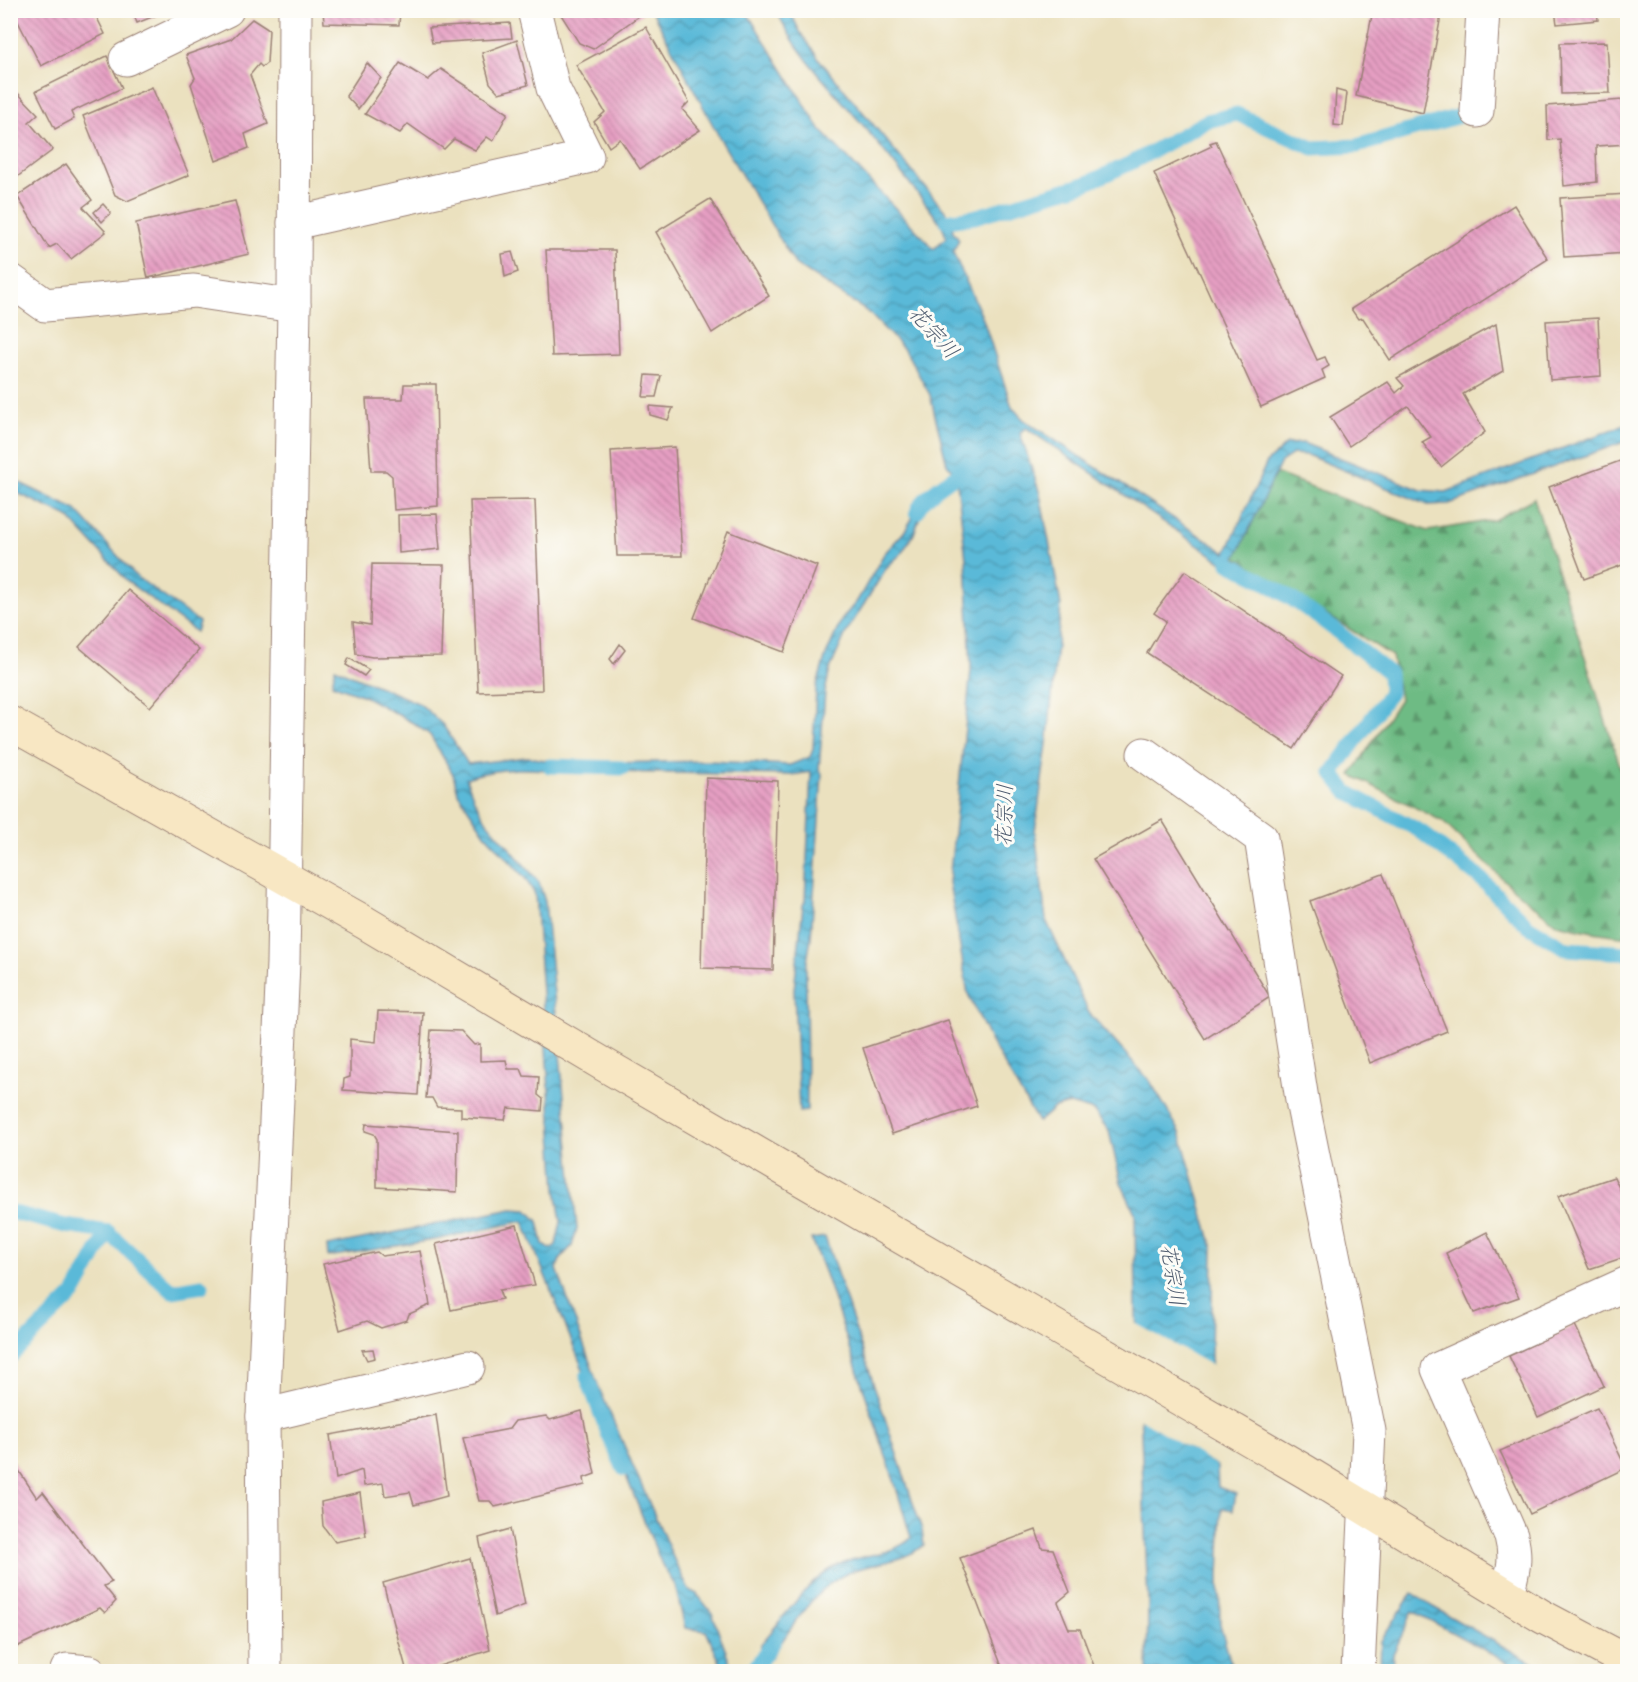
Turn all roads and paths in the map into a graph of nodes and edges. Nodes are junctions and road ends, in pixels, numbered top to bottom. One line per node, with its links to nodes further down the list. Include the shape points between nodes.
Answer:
1 (227, 10): 5 (street)
2 (295, 10): 7 (street)
3 (534, 10): 7 (street, via 553,88 587,157)
4 (1483, 10): 6 (street)
5 (126, 59)
6 (1477, 111)
7 (294, 223): 9 (street)
8 (10, 280): 9 (street, via 45,305 194,291)
9 (294, 306): 12 (street)
10 (10, 723): 12 (street)
11 (1144, 754): 16 (street, via 1261,838 1302,1106 1369,1431)
12 (285, 877): 15 (street); 16 (street)
13 (1628, 1283): 17 (street, via 1438,1369 1511,1536 1515,1563)
14 (468, 1367): 15 (street)
15 (263, 1416): 19 (street)
16 (1366, 1508): 17 (street); 20 (street)
17 (1507, 1594): 18 (street)
18 (1628, 1662)
19 (265, 1671)
20 (1358, 1671)

